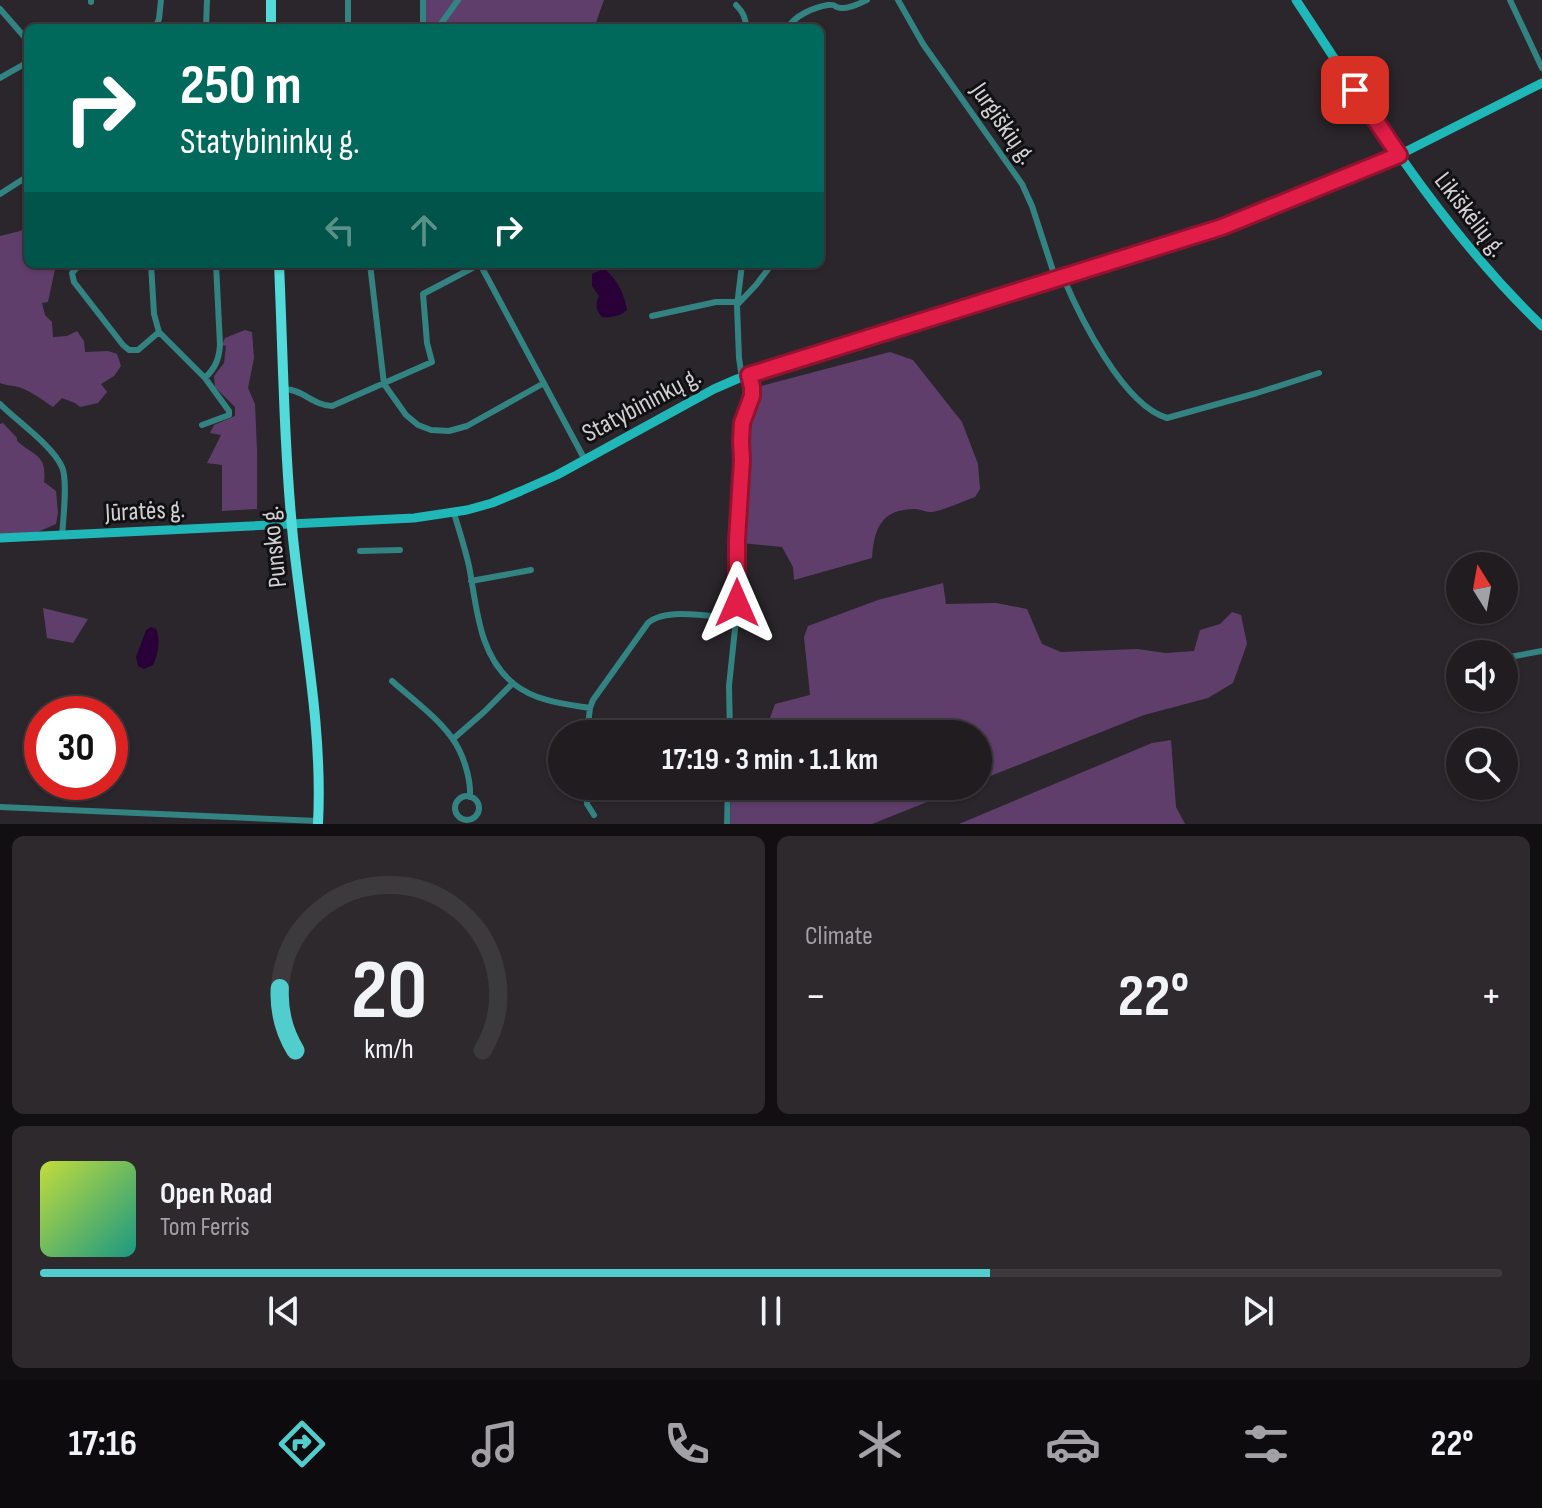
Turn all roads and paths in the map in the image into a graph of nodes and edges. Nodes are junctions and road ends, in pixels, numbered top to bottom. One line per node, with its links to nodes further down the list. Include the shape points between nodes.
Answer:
1 (161, 0): 13 (street)
2 (207, 0): 14 (street)
3 (271, 0): 15 (main road)
4 (348, 0): 16 (street)
5 (423, 0): 17 (street)
6 (458, 0): 18 (street)
7 (867, 0): 20 (street, via 842,9 829,5 812,10)
8 (898, 0): 38 (street, Jurgiškių g., via 1022,184)
9 (1296, 0): 26 (street, Likiškėlių g.)
10 (1510, 0): 23 (street)
11 (736, 5): 19 (street)
12 (0, 9): 21 (street)
13 (157, 24)
14 (206, 24)
15 (271, 24)
16 (348, 24)
17 (423, 24)
18 (441, 24)
19 (745, 24)
20 (790, 24)
21 (24, 36)
22 (24, 64): 24 (street)
23 (1542, 68)
24 (0, 78)
25 (1542, 83): 26 (street, Statybininkų g.)
26 (1399, 155): 38 (street, Statybininkų g., via 1222,227); 41 (street, Likiškėlių g., via 1468,249)
27 (24, 179): 28 (street)
28 (0, 194)
29 (76, 268): 42 (street, via 74,282 129,350 138,350)
30 (151, 268): 42 (street)
31 (216, 268): 45 (street, via 219,358)
32 (279, 268): 48 (main road, Punsko g.)
33 (370, 268): 47 (street)
34 (472, 268): 47 (street, via 423,294 432,362)
35 (482, 268): 46 (street)
36 (742, 268): 39 (street)
37 (769, 268): 39 (street)
38 (1060, 278): 43 (street, Jurgiškių g., via 1111,366 1149,408 1167,418); 44 (street, Statybininkų g.)
39 (737, 304): 40 (street, via 716,302); 44 (street)
40 (652, 316)
41 (1542, 326)
42 (159, 332): 45 (street)
43 (1319, 373)
44 (745, 377): 51 (street, Statybininkų g.); 60 (street, via 752,396 742,423)
45 (205, 378): 50 (street, via 229,415)
46 (544, 383): 47 (street, via 449,431 418,425); 51 (street)
47 (384, 384): 48 (street, via 332,406)
48 (285, 389): 53 (main road, Punsko g.)
49 (0, 404): 54 (street, via 62,467)
50 (202, 425)
51 (585, 460): 52 (street, Statybininkų g., via 492,503)
52 (454, 513): 53 (street, Statybininkų g.); 59 (street)
53 (292, 524): 54 (street, Jūratės g.); 75 (main road, Punsko g., via 315,724)
54 (62, 536): 55 (street, Jūratės g.)
55 (0, 538)
56 (400, 550): 57 (street)
57 (360, 551)
58 (531, 570): 59 (street)
59 (471, 581): 64 (street, via 487,648)
60 (736, 619): 65 (street, via 674,614 654,618); 67 (street)
61 (1542, 651): 62 (street)
62 (1518, 655)
63 (392, 681): 68 (street)
64 (513, 683): 65 (street, via 552,702); 68 (street)
65 (590, 708): 66 (street)
66 (589, 720)
67 (730, 720)
68 (453, 739): 69 (street, via 467,772)
69 (470, 797): 74 (street, via 478,804); 74 (street, via 457,802 456,812)
70 (587, 800): 73 (street)
71 (728, 800): 76 (street)
72 (0, 807): 75 (street)
73 (594, 815)
74 (475, 821)
75 (318, 823)
76 (727, 824)

